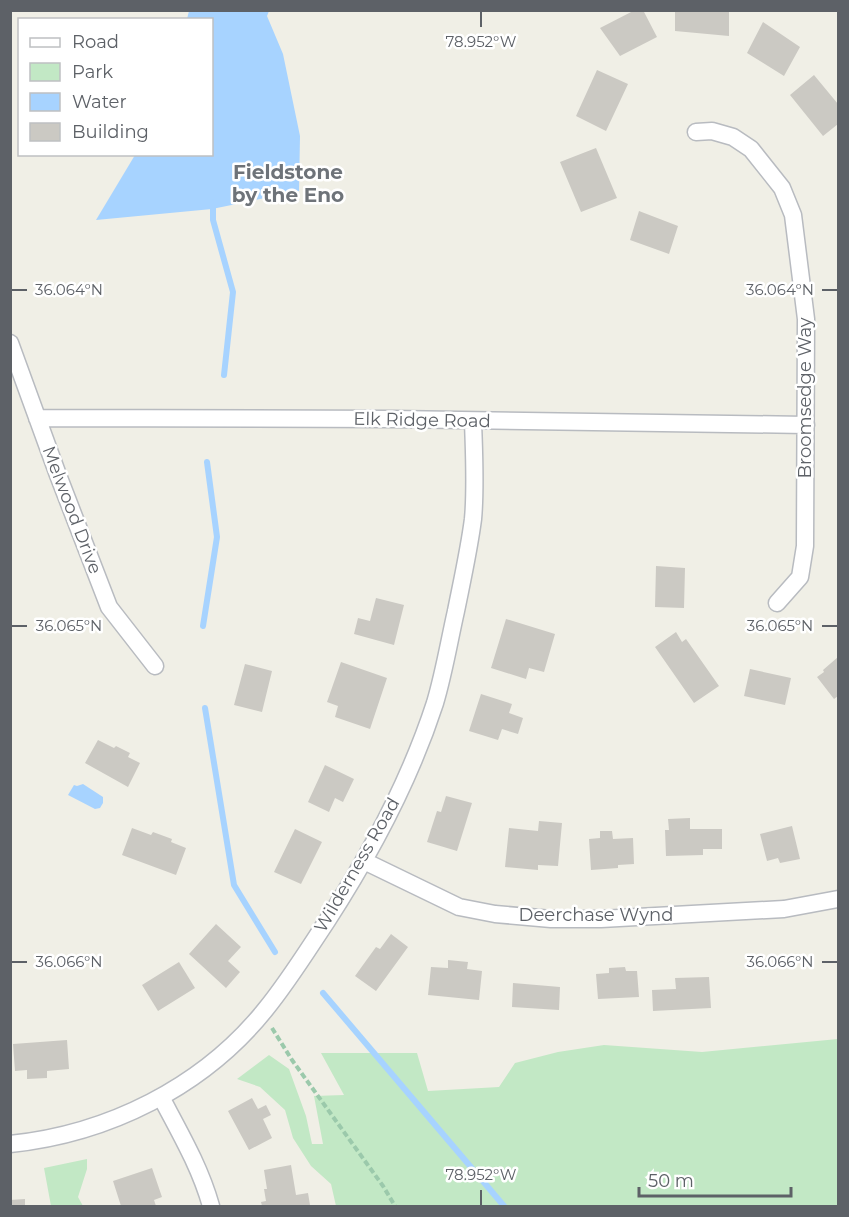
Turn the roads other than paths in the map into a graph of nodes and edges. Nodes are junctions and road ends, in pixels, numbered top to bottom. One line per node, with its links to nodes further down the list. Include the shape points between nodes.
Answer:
1 (696, 132): 5 (street, Broomsedge Way, via 712,131 733,137 751,148 782,188 793,215 806,319)
2 (10, 343): 3 (street, Melwood Drive)
3 (38, 418): 4 (street, Elk Ridge Road); 7 (street, Melwood Drive, via 109,607)
4 (473, 421): 5 (street, Elk Ridge Road); 8 (street, Wilderness Road, via 469,549 436,700 401,788)
5 (806, 425): 6 (street, Broomsedge Way, via 805,546 800,577)
6 (777, 603)
7 (155, 666)
8 (363, 861): 9 (street, Deerchase Wynd, via 459,907 551,919 784,909); 10 (street, Wilderness Road, via 265,1010 211,1063)
9 (838, 899)
10 (161, 1097): 11 (street, Wilderness Road, via 83,1131); 12 (street, via 188,1145)
11 (10, 1144)
12 (211, 1206)

